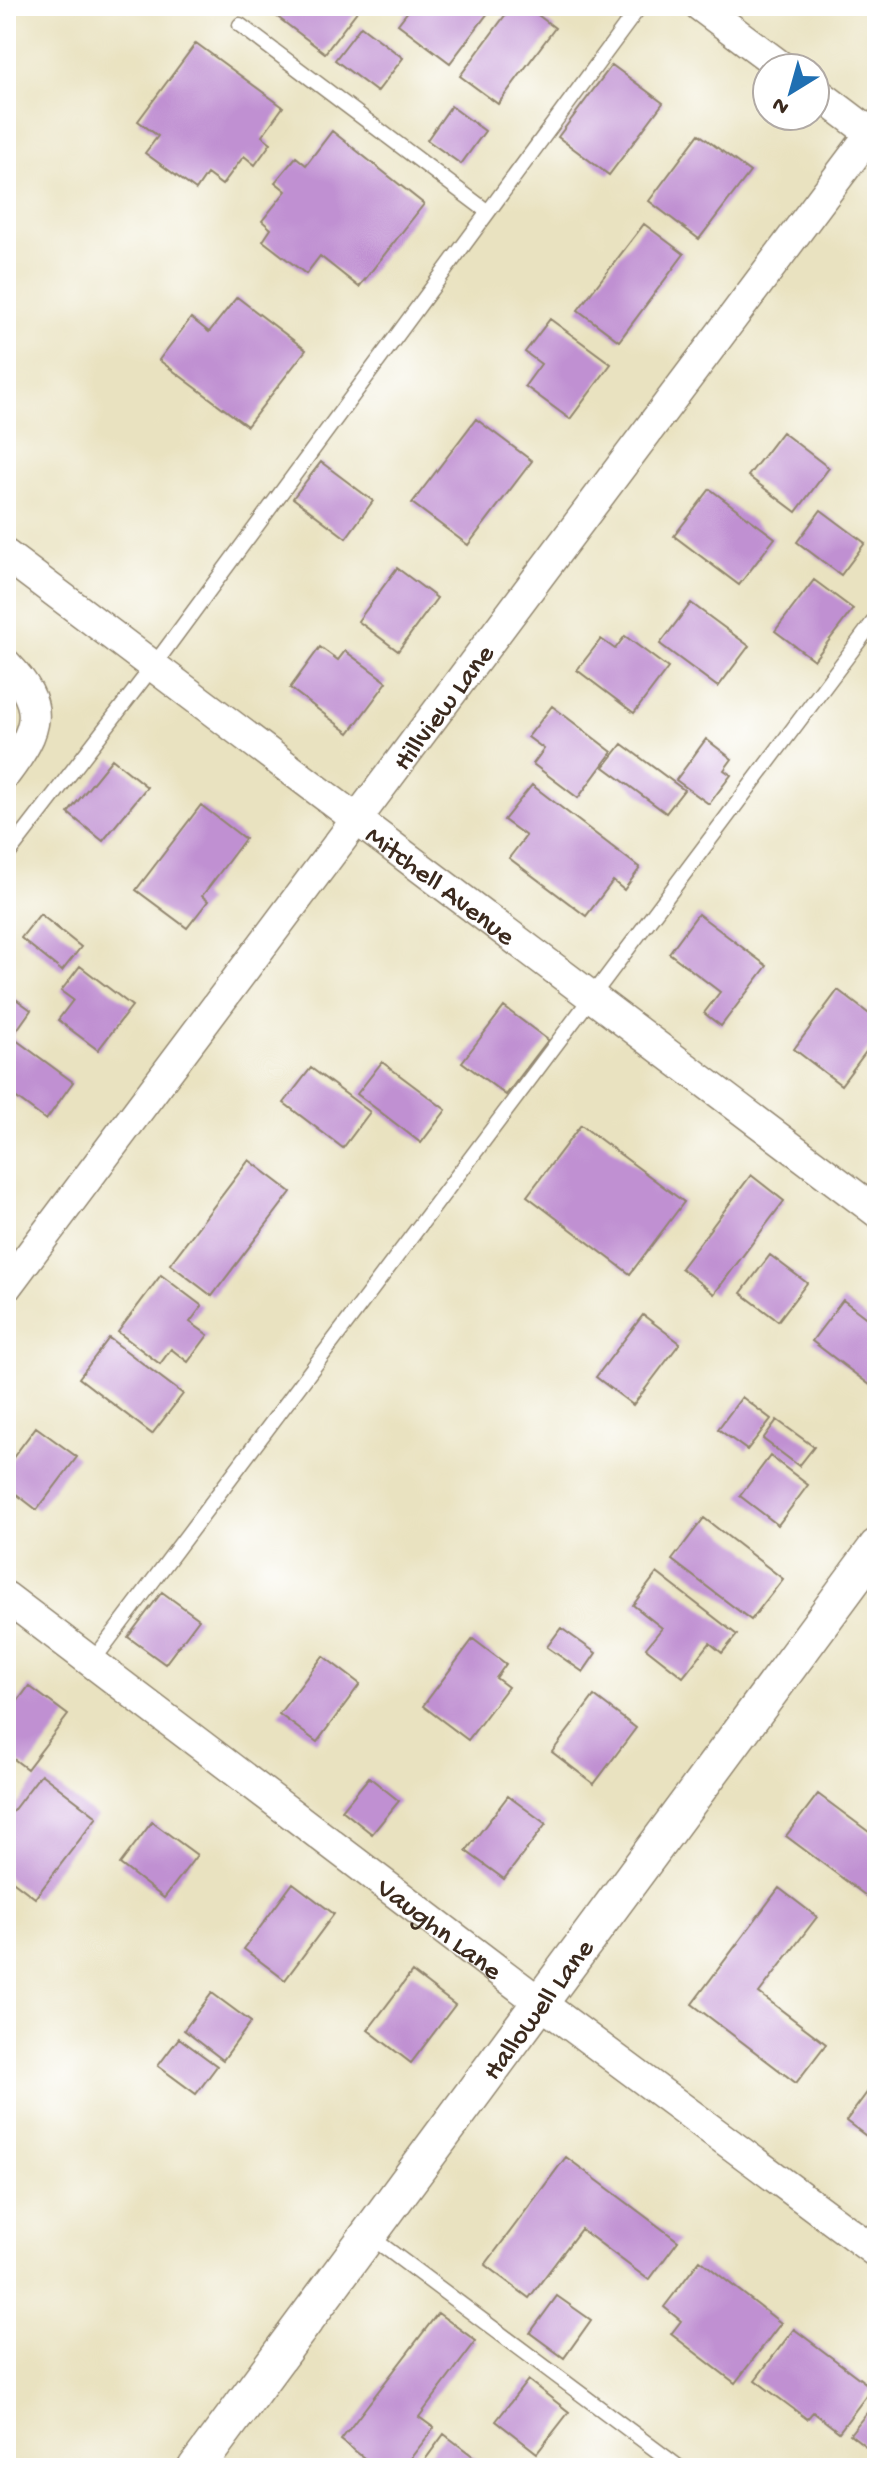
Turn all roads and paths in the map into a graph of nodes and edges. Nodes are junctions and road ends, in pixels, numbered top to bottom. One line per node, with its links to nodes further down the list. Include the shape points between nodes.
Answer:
1 (640, 6): 7 (lane)
2 (700, 6): 4 (street)
3 (240, 25): 7 (lane)
4 (762, 52)
5 (831, 102): 6 (street)
6 (875, 132): 13 (street, Hillview Lane)
7 (488, 212): 11 (lane)
8 (6, 555): 11 (street, Mitchell Avenue)
9 (877, 617): 15 (lane)
10 (6, 664): 12 (street, via 32,699 36,722)
11 (154, 665): 13 (street, Mitchell Avenue); 14 (lane)
12 (6, 773)
13 (358, 817): 15 (street, Mitchell Avenue); 17 (street, Hillview Lane)
14 (6, 857)
15 (591, 994): 16 (street, Mitchell Avenue); 20 (lane)
16 (877, 1212)
17 (6, 1287)
18 (877, 1547): 21 (street, Hallowell Lane)
19 (6, 1597): 20 (street, Vaughn Lane)
20 (92, 1662): 21 (street, Vaughn Lane)
21 (542, 2004): 22 (street, Hallowell Lane); 23 (street, Vaughn Lane)
22 (367, 2234): 24 (street, Hallowell Lane); 25 (lane)
23 (877, 2253)
24 (207, 2464)
25 (680, 2468)

